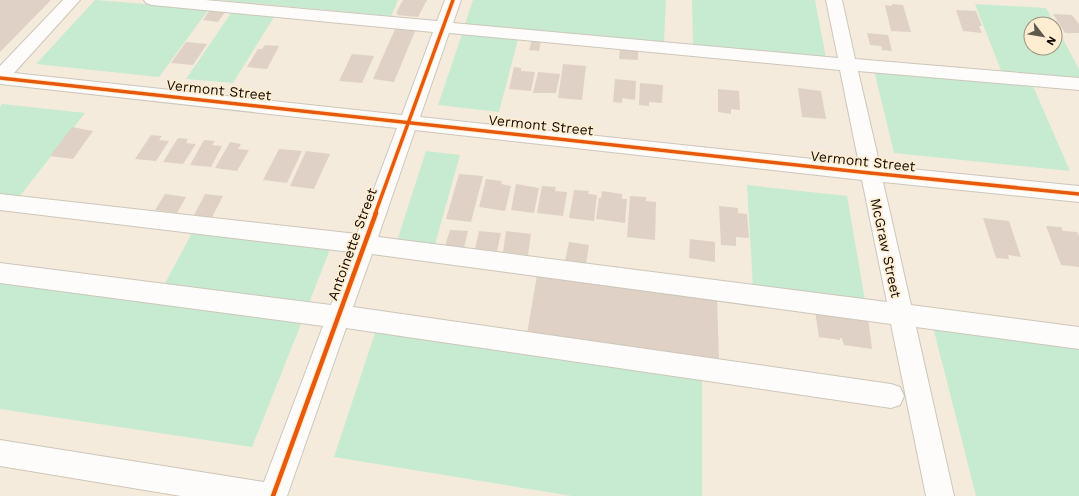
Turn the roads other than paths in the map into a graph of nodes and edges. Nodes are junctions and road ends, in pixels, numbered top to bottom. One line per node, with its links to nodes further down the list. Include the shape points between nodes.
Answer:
1 (72, 0): 7 (street)
2 (152, 0): 5 (street)
3 (453, 0): 5 (street, Antoinette Street)
4 (834, 0): 6 (street, McGraw Street)
5 (443, 28): 6 (street); 9 (street, Antoinette Street)
6 (848, 64): 8 (street); 10 (street, McGraw Street)
7 (0, 78): 9 (street, Vermont Street)
8 (1079, 84)
9 (408, 122): 10 (street, Vermont Street); 13 (street, Antoinette Street)
10 (870, 173): 11 (street, Vermont Street); 15 (street, McGraw Street)
11 (1079, 194)
12 (0, 202): 13 (street)
13 (364, 244): 15 (street); 16 (street, Antoinette Street)
14 (0, 273): 16 (street)
15 (901, 315): 17 (street); 22 (street, McGraw Street)
16 (338, 317): 18 (street, via 383,321); 21 (street, Antoinette Street)
17 (1079, 338)
18 (891, 396)
19 (0, 453): 20 (street)
20 (266, 496)
21 (273, 496)
22 (940, 496)

